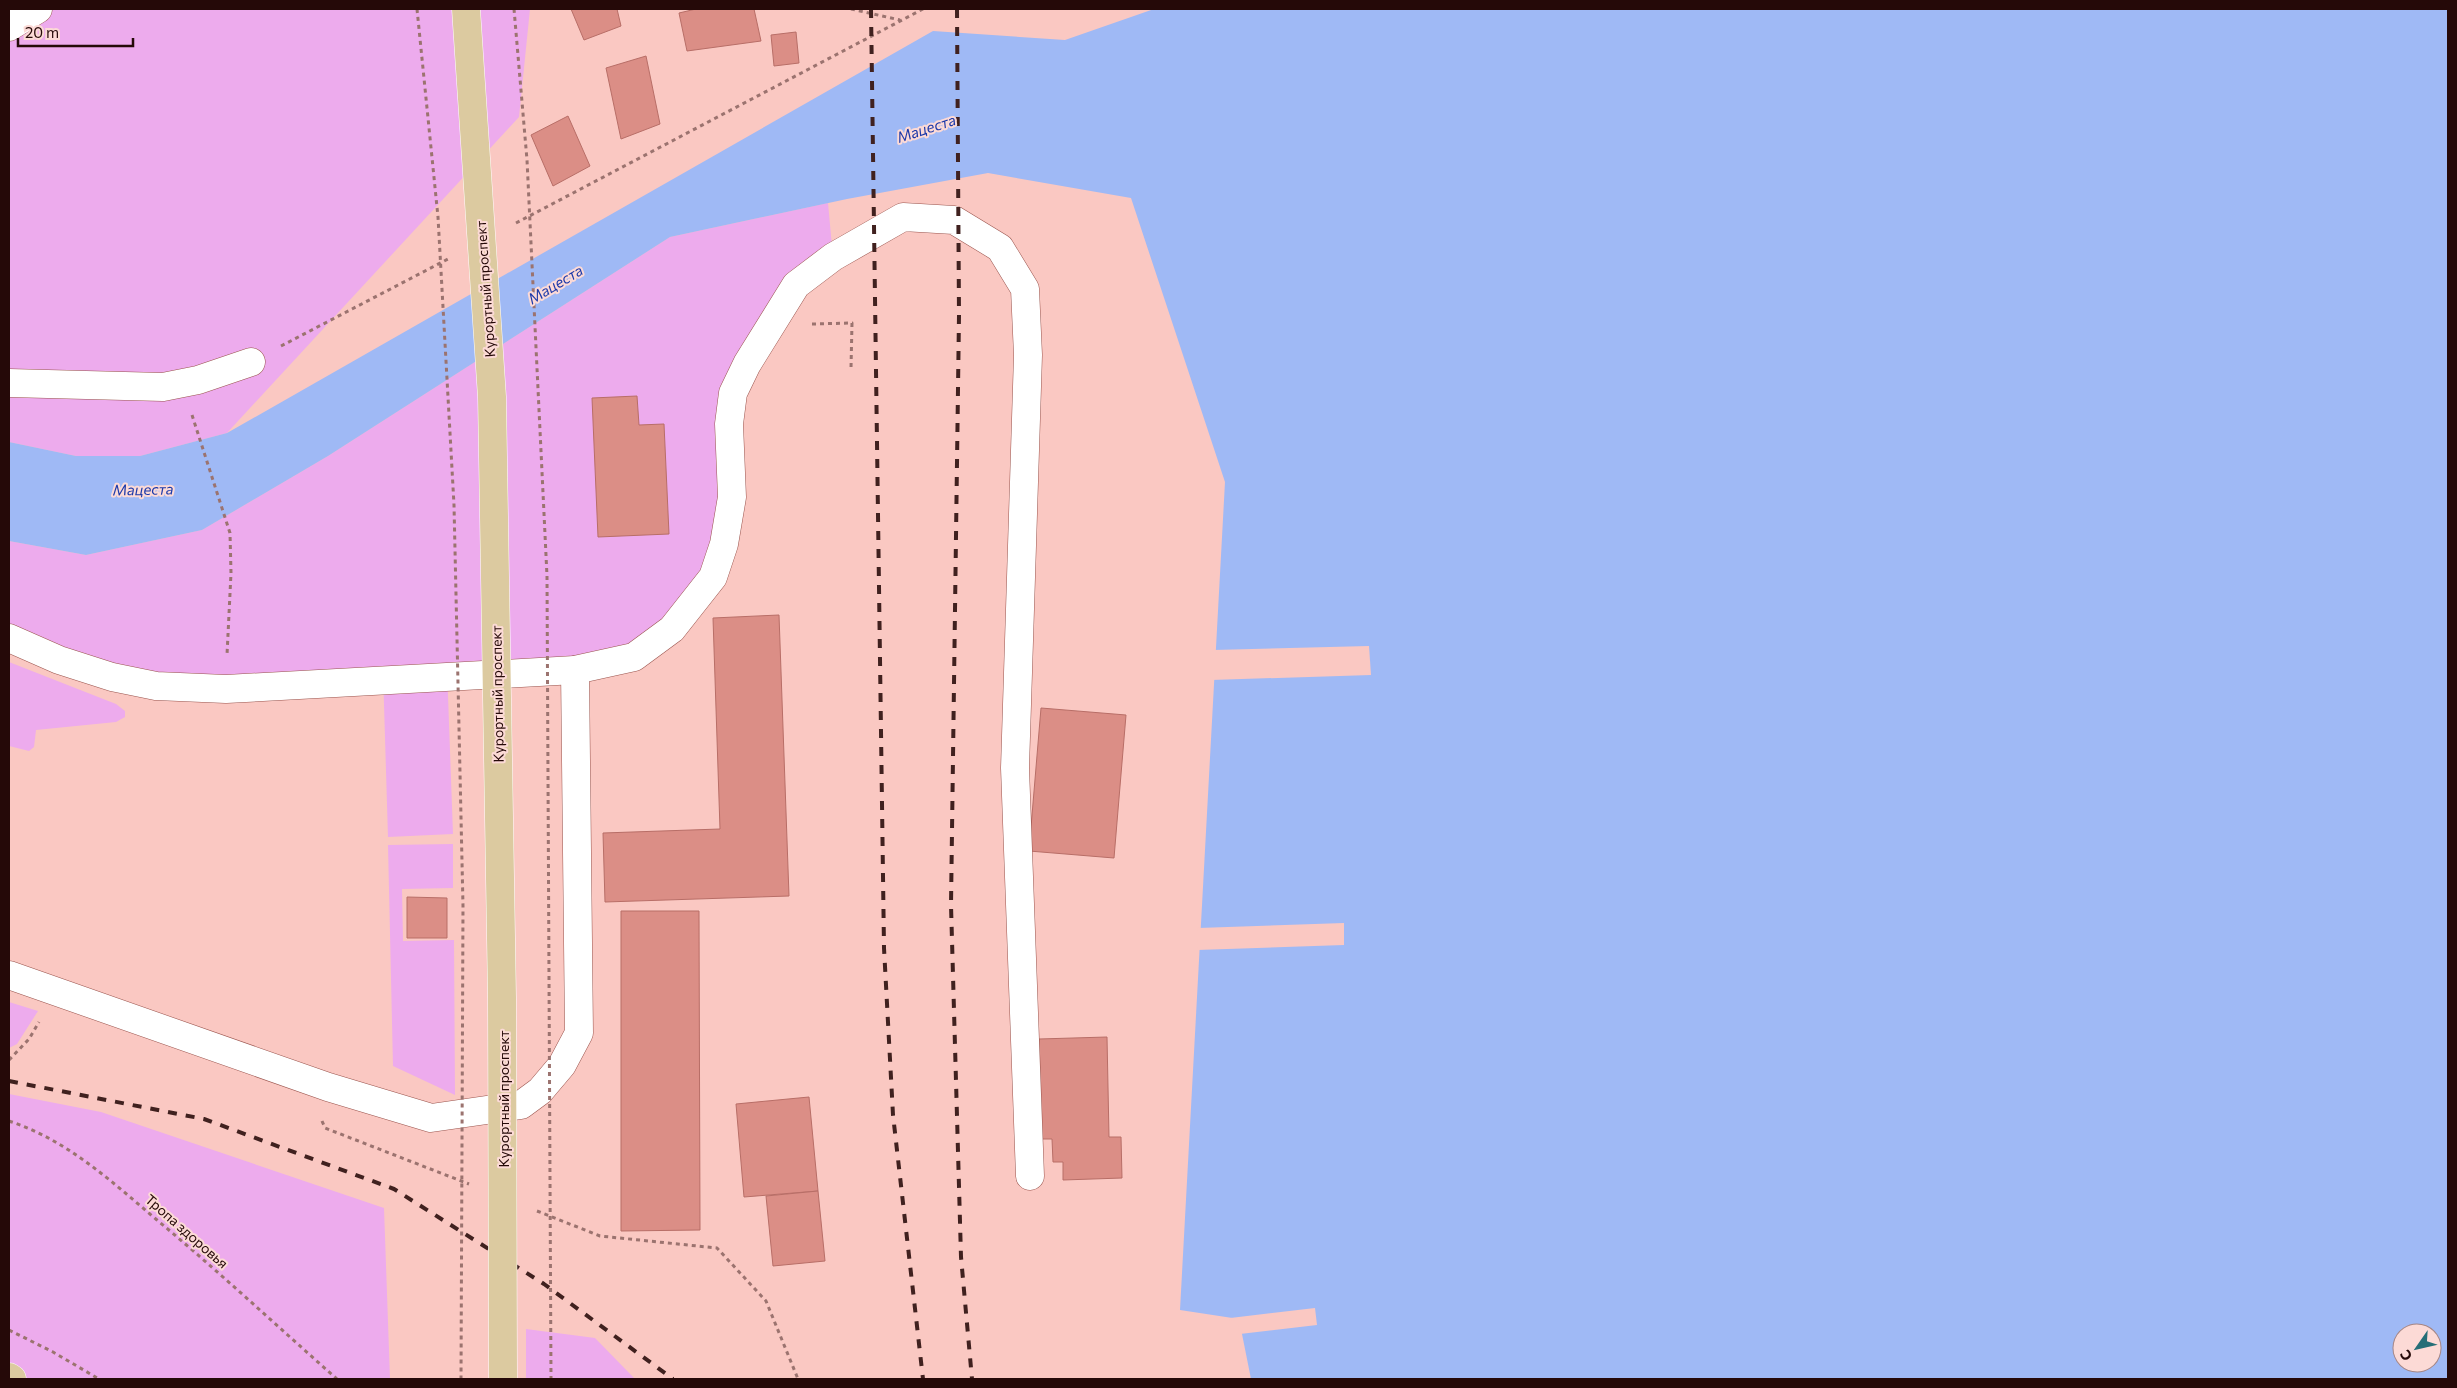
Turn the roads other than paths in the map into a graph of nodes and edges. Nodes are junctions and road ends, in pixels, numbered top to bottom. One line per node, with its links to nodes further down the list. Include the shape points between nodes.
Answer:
1 (38, 9): 3 (street)
2 (466, 9): 12 (main road, Курортный проспект, bridge, via 492,398 502,1008)
3 (9, 27)
4 (252, 362): 5 (street, via 198,380 163,387)
5 (9, 383)
6 (9, 638): 7 (street, via 59,660 112,677 156,686 226,689)
7 (576, 670): 8 (street, via 579,1032 562,1065 540,1091 521,1105 431,1118 328,1087); 9 (street, via 634,657 672,629 713,577 724,544 732,497 730,424 733,393 751,356 796,285 833,257 903,217 954,220 1000,248 1026,290 1028,356 1015,768)
8 (12, 976)
9 (1030, 1176)
10 (9, 1378): 11 (main road)
11 (12, 1379)
12 (503, 1379)

